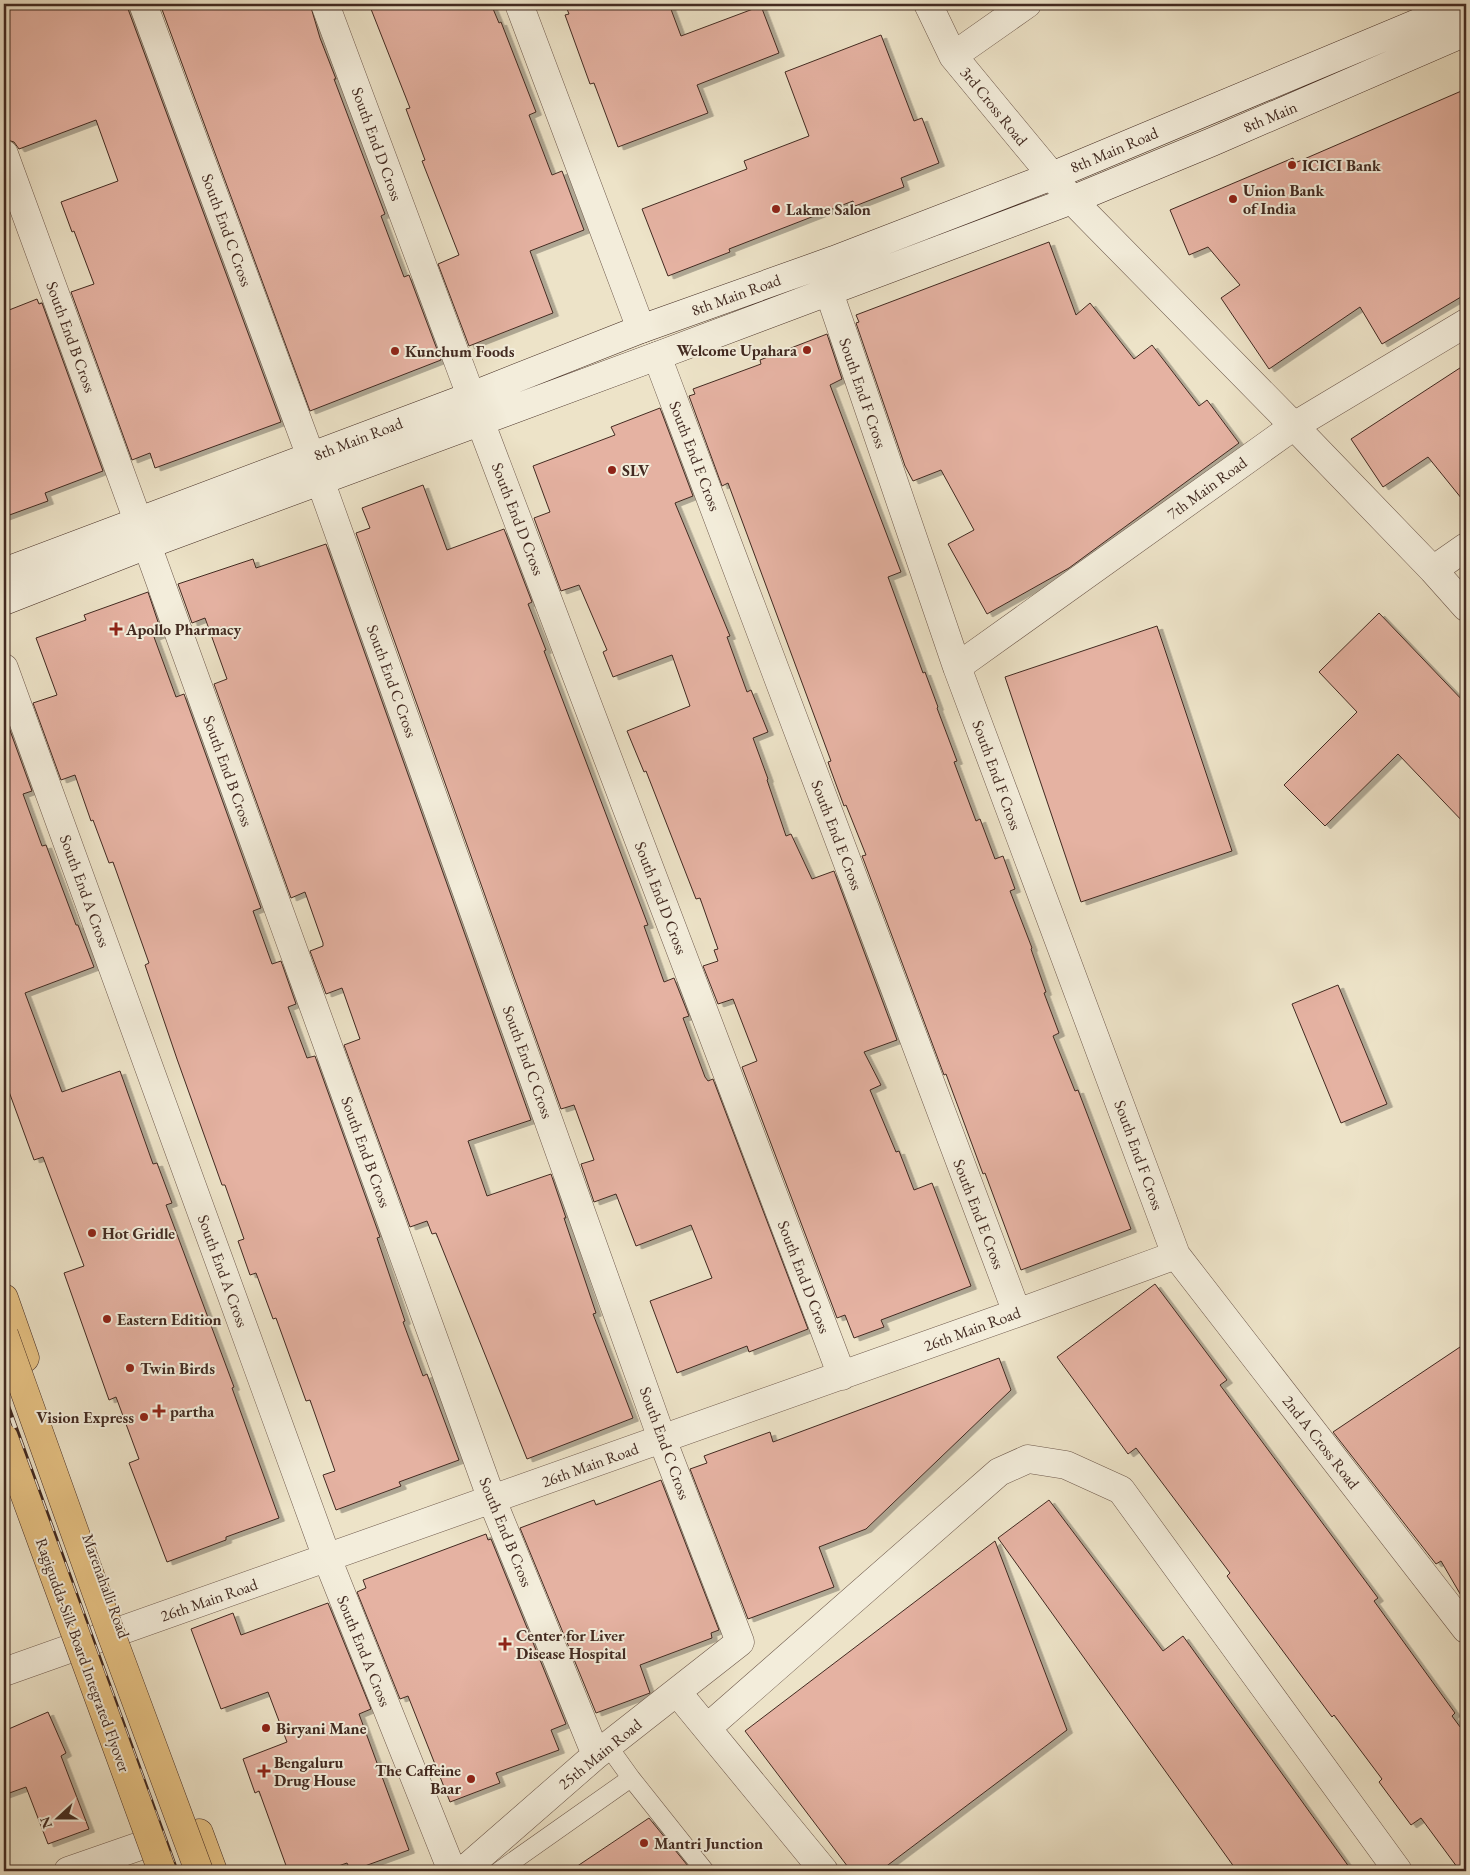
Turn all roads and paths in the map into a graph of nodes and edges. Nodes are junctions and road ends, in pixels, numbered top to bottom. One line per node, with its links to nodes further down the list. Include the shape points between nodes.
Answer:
1 (143, 4): 18 (street, South End C Cross)
2 (325, 4): 16 (street, South End D Cross)
3 (519, 4): 14 (street)
4 (928, 4): 8 (street, 3rd Cross Road)
5 (1027, 4): 8 (street)
6 (1462, 4): 10 (street, 8th Main Road)
7 (1466, 32): 11 (street, 8th Main)
8 (953, 56): 10 (street, 3rd Cross Road)
9 (4, 154): 19 (street, South End B Cross)
10 (1052, 176): 11 (street, 3rd Cross Road); 14 (street, 8th Main Road)
11 (1072, 200): 12 (street, 8th Main Road); 17 (street, 3rd Cross Road)
12 (829, 292): 15 (street, 8th Main Road); 26 (street, South End F Cross)
13 (1466, 323): 17 (street, 7th Main Road)
14 (641, 330): 16 (street, 8th Main Road)
15 (657, 356): 16 (street, 8th Main Road); 29 (street, South End E Cross)
16 (475, 408): 18 (street, 8th Main Road); 31 (street, South End D Cross)
17 (1294, 426): 21 (street, 3rd Cross Road); 26 (street, 7th Main Road)
18 (316, 468): 19 (street, 8th Main Road); 33 (street, South End C Cross)
19 (142, 533): 22 (street, 8th Main Road); 23 (street, 8th Main Road); 35 (street, South End B Cross)
20 (1466, 547): 21 (street)
21 (1434, 570): 24 (street, 3rd Cross Road)
22 (4, 572)
23 (4, 601)
24 (1466, 607)
25 (4, 668): 36 (street, South End A Cross)
26 (957, 668): 27 (street, South End F Cross)
27 (1176, 1255): 29 (street, 26th Main Road); 37 (street, 2nd A Cross Road)
28 (4, 1298): 38 (main road, Marenahalli Road)
29 (1017, 1314): 31 (street, 26th Main Road)
30 (4, 1334): 50 (main road, bridge)
31 (842, 1376): 33 (street, 26th Main Road)
32 (4, 1438): 49 (main road, Ragigudda-Silk Board Integrated Flyover, bridge)
33 (662, 1439): 35 (street, 26th Main Road); 39 (street, South End C Cross)
34 (4, 1470): 40 (main road)
35 (492, 1500): 36 (street, 26th Main Road); 44 (street, South End B Cross)
36 (327, 1558): 38 (street, 26th Main Road); 52 (street, South End A Cross)
37 (1466, 1629)
38 (122, 1631): 40 (street, 26th Main Road); 51 (main road, Marenahalli Road)
39 (740, 1642): 42 (street, 25th Main Road)
40 (68, 1649): 41 (street, 26th Main Road); 46 (main road)
41 (4, 1672)
42 (677, 1692): 43 (street); 44 (street, 25th Main Road)
43 (707, 1728): 56 (street); 57 (street, via 999,1472 1028,1460 1066,1465 1121,1490)
44 (602, 1751): 45 (lane); 53 (street, 25th Main Road)
45 (631, 1778): 54 (lane); 55 (lane)
46 (140, 1846): 47 (street); 48 (main road)
47 (68, 1871)
48 (150, 1871)
49 (162, 1871)
50 (199, 1871)
51 (213, 1871)
52 (452, 1871)
53 (462, 1871)
54 (499, 1871)
55 (705, 1871)
56 (824, 1871)
57 (1398, 1871)

